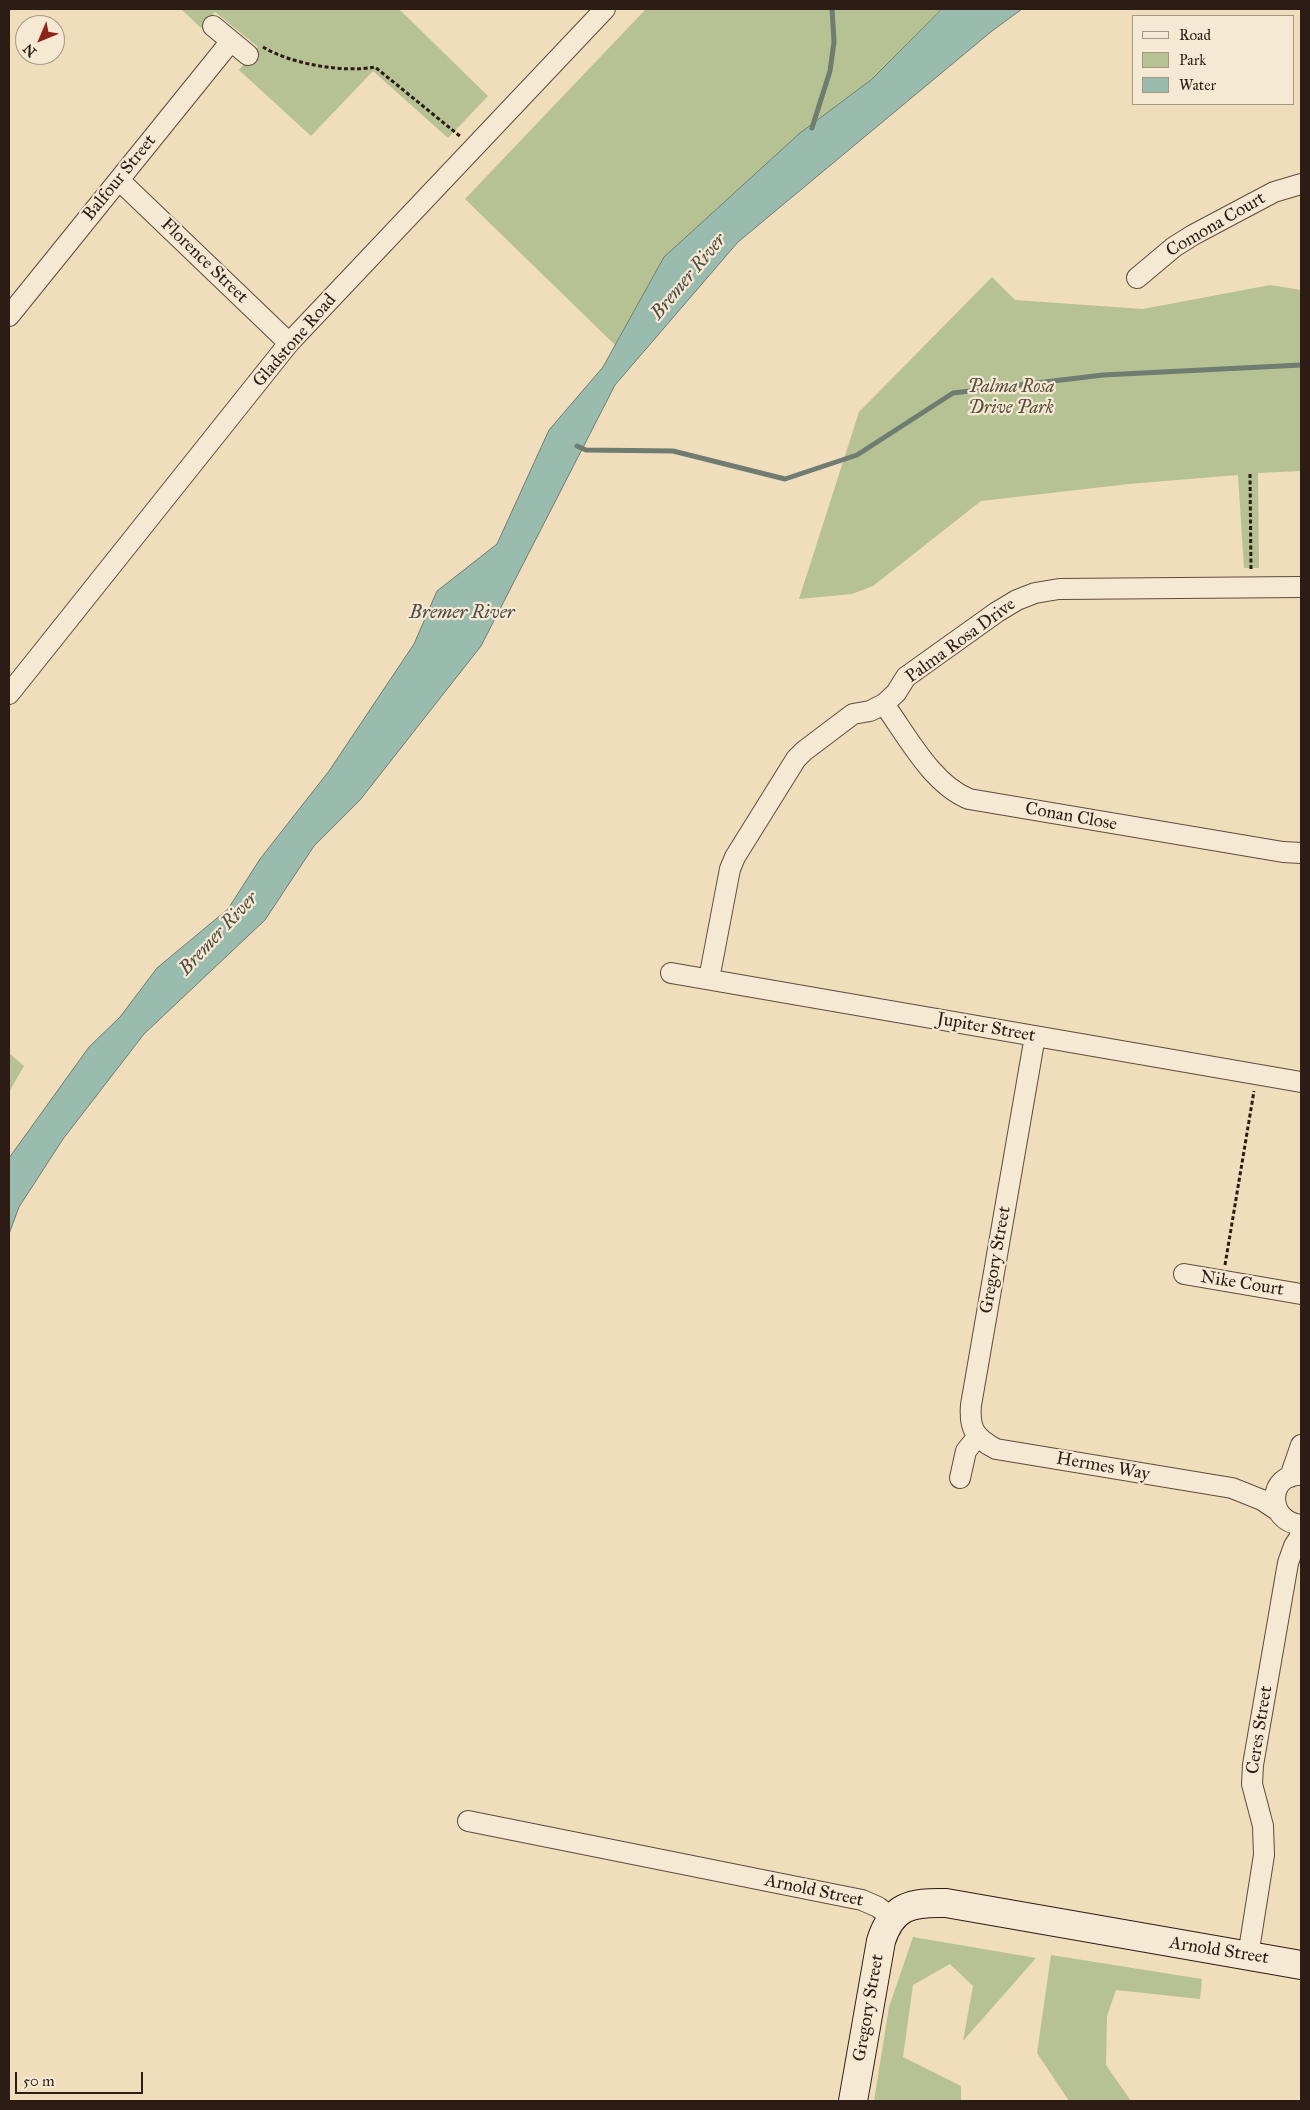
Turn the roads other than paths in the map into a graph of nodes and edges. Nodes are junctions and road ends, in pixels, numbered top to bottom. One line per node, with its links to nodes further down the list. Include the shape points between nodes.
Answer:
1 (605, 9): 9 (street, Gladstone Road)
2 (212, 26): 3 (street)
3 (231, 41): 4 (street); 5 (street, Balfour Street)
4 (254, 50)
5 (118, 180): 8 (street, Balfour Street); 9 (street, Florence Street)
6 (1301, 184): 7 (street, Comona Court, via 1274,192 1193,235)
7 (1137, 278)
8 (9, 316)
9 (289, 343): 11 (street, Gladstone Road)
10 (1301, 587): 12 (street, Palma Rosa Drive, via 1082,588 1035,593 997,612 906,677)
11 (9, 694)
12 (884, 704): 13 (street, Conan Close, via 937,778 969,799); 15 (street, Palma Rosa Drive, via 853,714 796,758 730,869)
13 (1301, 853)
14 (671, 973): 15 (street, Jupiter Street)
15 (710, 979): 16 (street, Jupiter Street)
16 (1035, 1036): 17 (street, Jupiter Street); 20 (street, Gregory Street, via 971,1405 970,1419)
17 (1301, 1082)
18 (1184, 1274): 19 (street, Nike Court)
19 (1301, 1294)
20 (978, 1436): 22 (street, via 966,1451); 24 (street, Hermes Way, via 996,1449)
21 (1301, 1445): 23 (street)
22 (960, 1478)
23 (1291, 1478): 24 (street, Hermes Way, via 1247,1488); 25 (street, Ceres Street, via 1275,1494)
24 (1232, 1488): 25 (street, Hermes Way, via 1262,1500)
25 (1279, 1513): 26 (street, Hermes Way, via 1287,1521); 28 (street, Ceres Street)
26 (1301, 1525)
27 (1301, 1535): 28 (street, Ceres Street)
28 (1288, 1563): 31 (street, Ceres Street, via 1253,1765 1252,1784 1263,1826 1264,1855)
29 (468, 1821): 30 (street, Arnold Street, via 862,1900)
30 (892, 1918): 31 (main road, Arnold Street, via 910,1905 926,1902 946,1904); 33 (main road, Gregory Street, via 881,1941)
31 (1248, 1956): 32 (main road, Arnold Street)
32 (1301, 1965)
33 (853, 2101)

